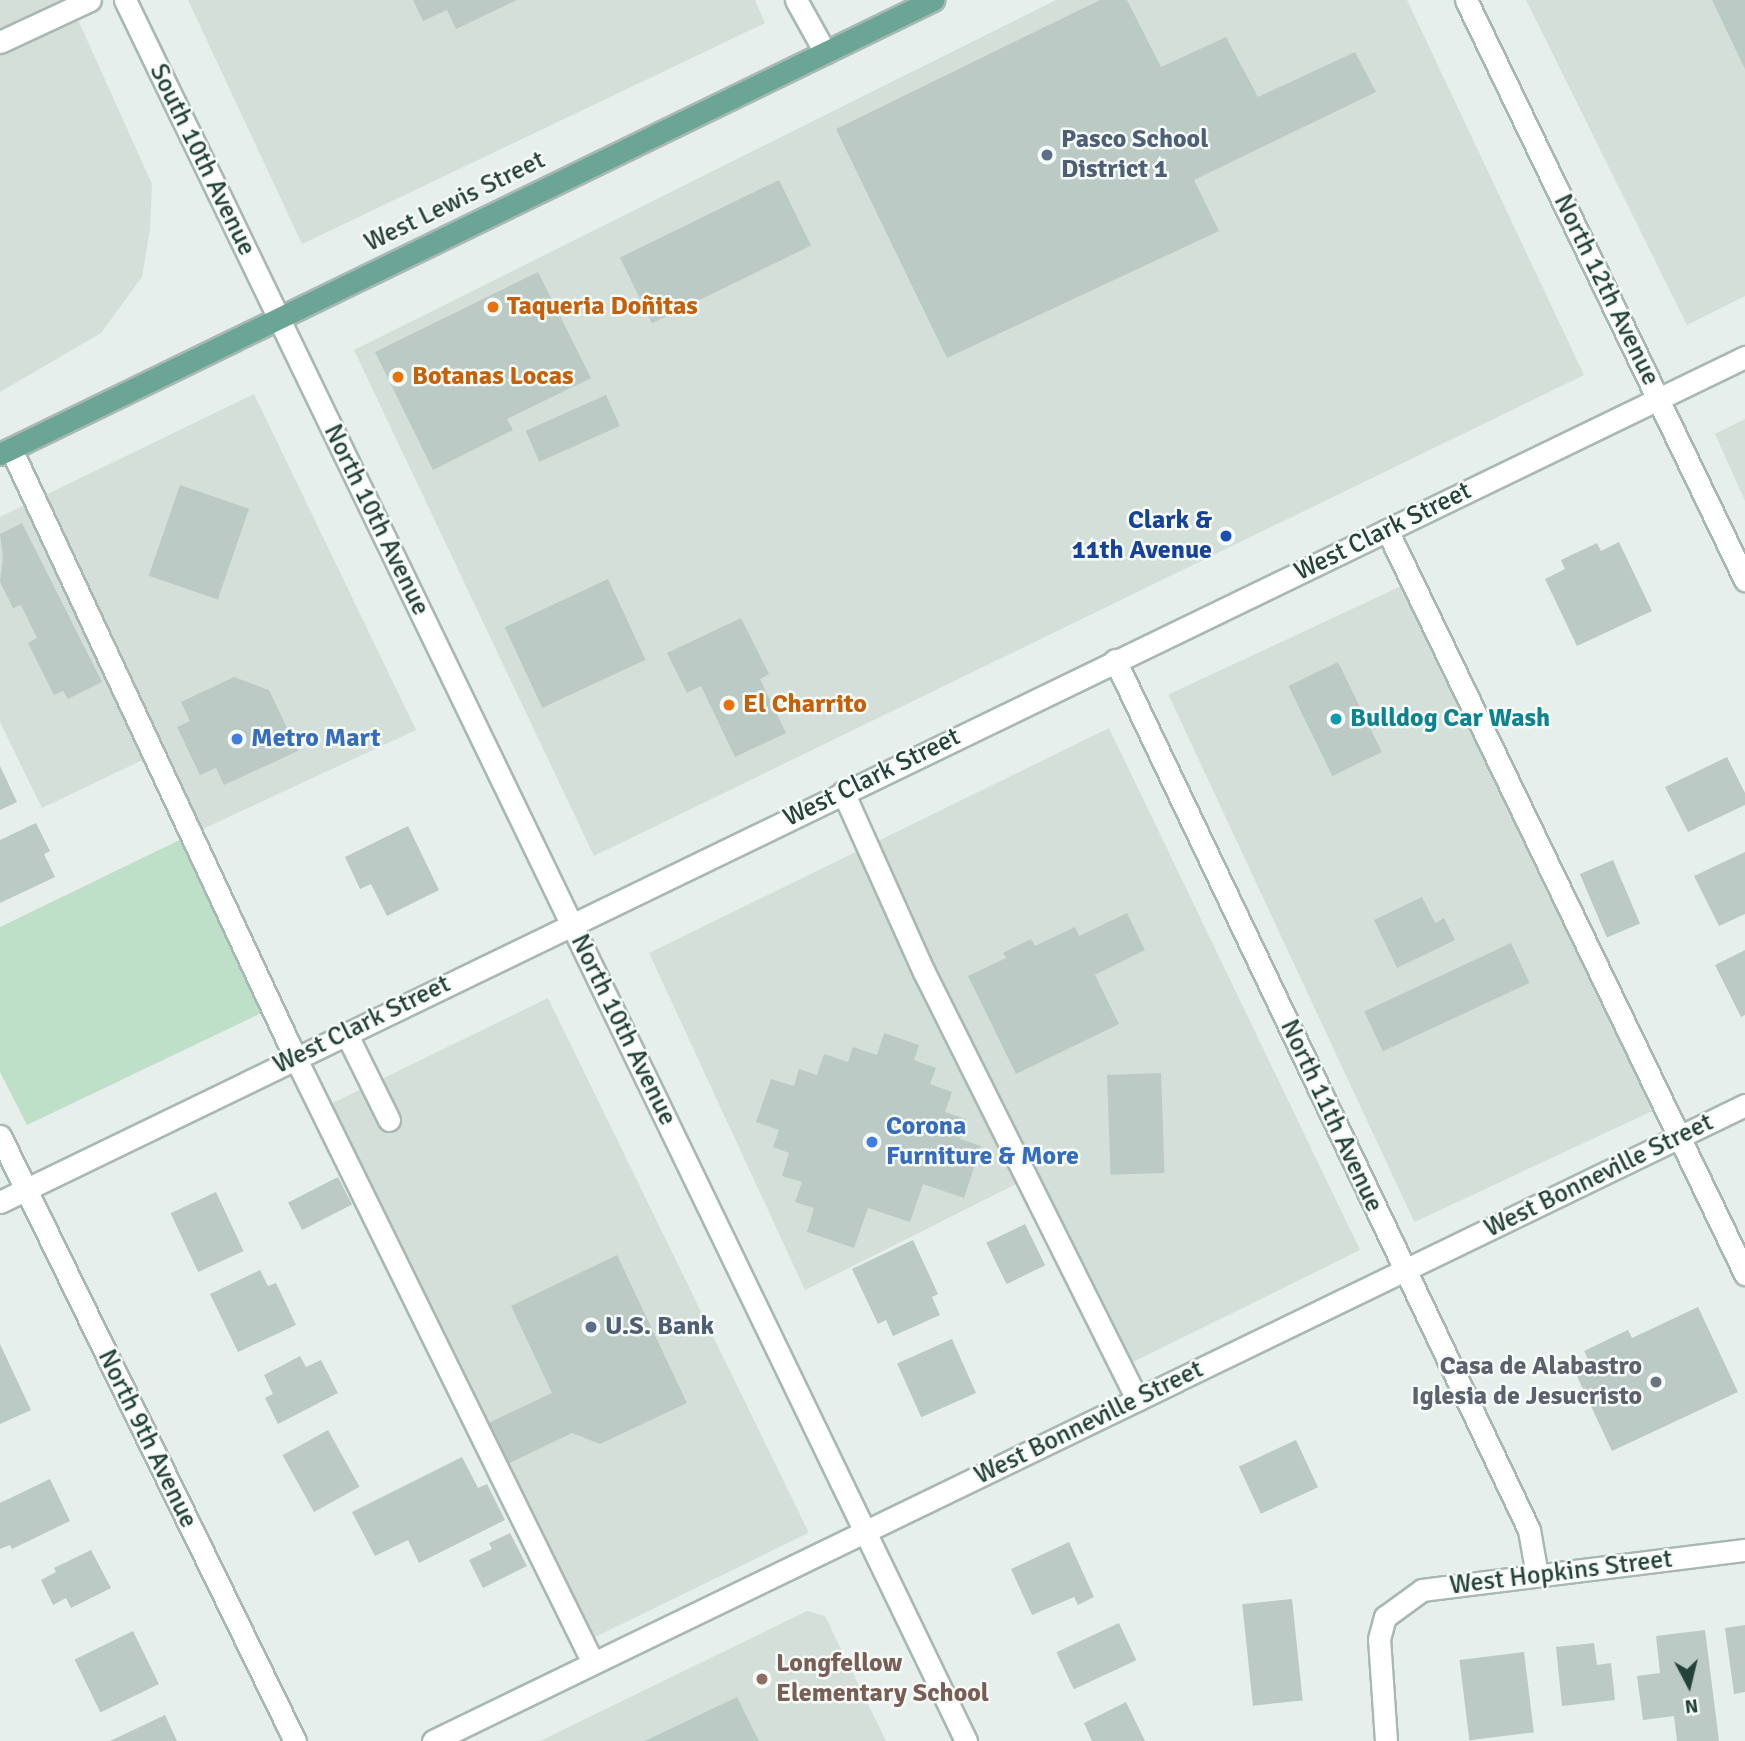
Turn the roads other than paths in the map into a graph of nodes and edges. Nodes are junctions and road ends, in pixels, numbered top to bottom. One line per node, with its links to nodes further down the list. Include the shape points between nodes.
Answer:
1 (90, 0): 6 (street)
2 (125, 0): 8 (street, South 10th Avenue)
3 (796, 0): 7 (street)
4 (933, 0): 7 (main road, West Lewis Street)
5 (1466, 0): 10 (street, North 12th Avenue)
6 (0, 43)
7 (825, 52): 8 (main road, West Lewis Street)
8 (279, 319): 11 (main road, West Lewis Street); 16 (street, North 10th Avenue)
9 (1745, 358): 10 (street, West Clark Street)
10 (1658, 399): 12 (street, West Clark Street); 13 (street, North 12th Avenue)
11 (5, 452): 18 (street)
12 (1387, 530): 14 (street, West Clark Street); 22 (street)
13 (1745, 580)
14 (1115, 660): 15 (street, West Clark Street); 25 (street, North 11th Avenue)
15 (843, 792): 16 (street, West Clark Street); 27 (street, via 924,972)
16 (571, 924): 17 (street, West Clark Street); 28 (street, North 10th Avenue)
17 (346, 1033): 18 (street, West Clark Street); 20 (street)
18 (295, 1057): 23 (street, West Clark Street); 31 (street)
19 (1745, 1105): 22 (street, West Bonneville Street)
20 (389, 1119)
21 (0, 1136): 23 (street, North 9th Avenue)
22 (1678, 1138): 25 (street, West Bonneville Street); 26 (street)
23 (26, 1189): 24 (street, West Clark Street); 32 (street, North 9th Avenue)
24 (0, 1202)
25 (1405, 1270): 27 (street, West Bonneville Street); 30 (street, North 11th Avenue, via 1528,1530)
26 (1745, 1274)
27 (1137, 1400): 28 (street, West Bonneville Street)
28 (865, 1531): 31 (street, West Bonneville Street); 34 (street, North 10th Avenue)
29 (1745, 1550): 30 (street, West Hopkins Street)
30 (1537, 1575): 35 (street, West Hopkins Street, via 1422,1590 1385,1617 1378,1663)
31 (593, 1663): 33 (street, West Bonneville Street)
32 (295, 1741)
33 (433, 1741)
34 (966, 1741)
35 (1386, 1741)

